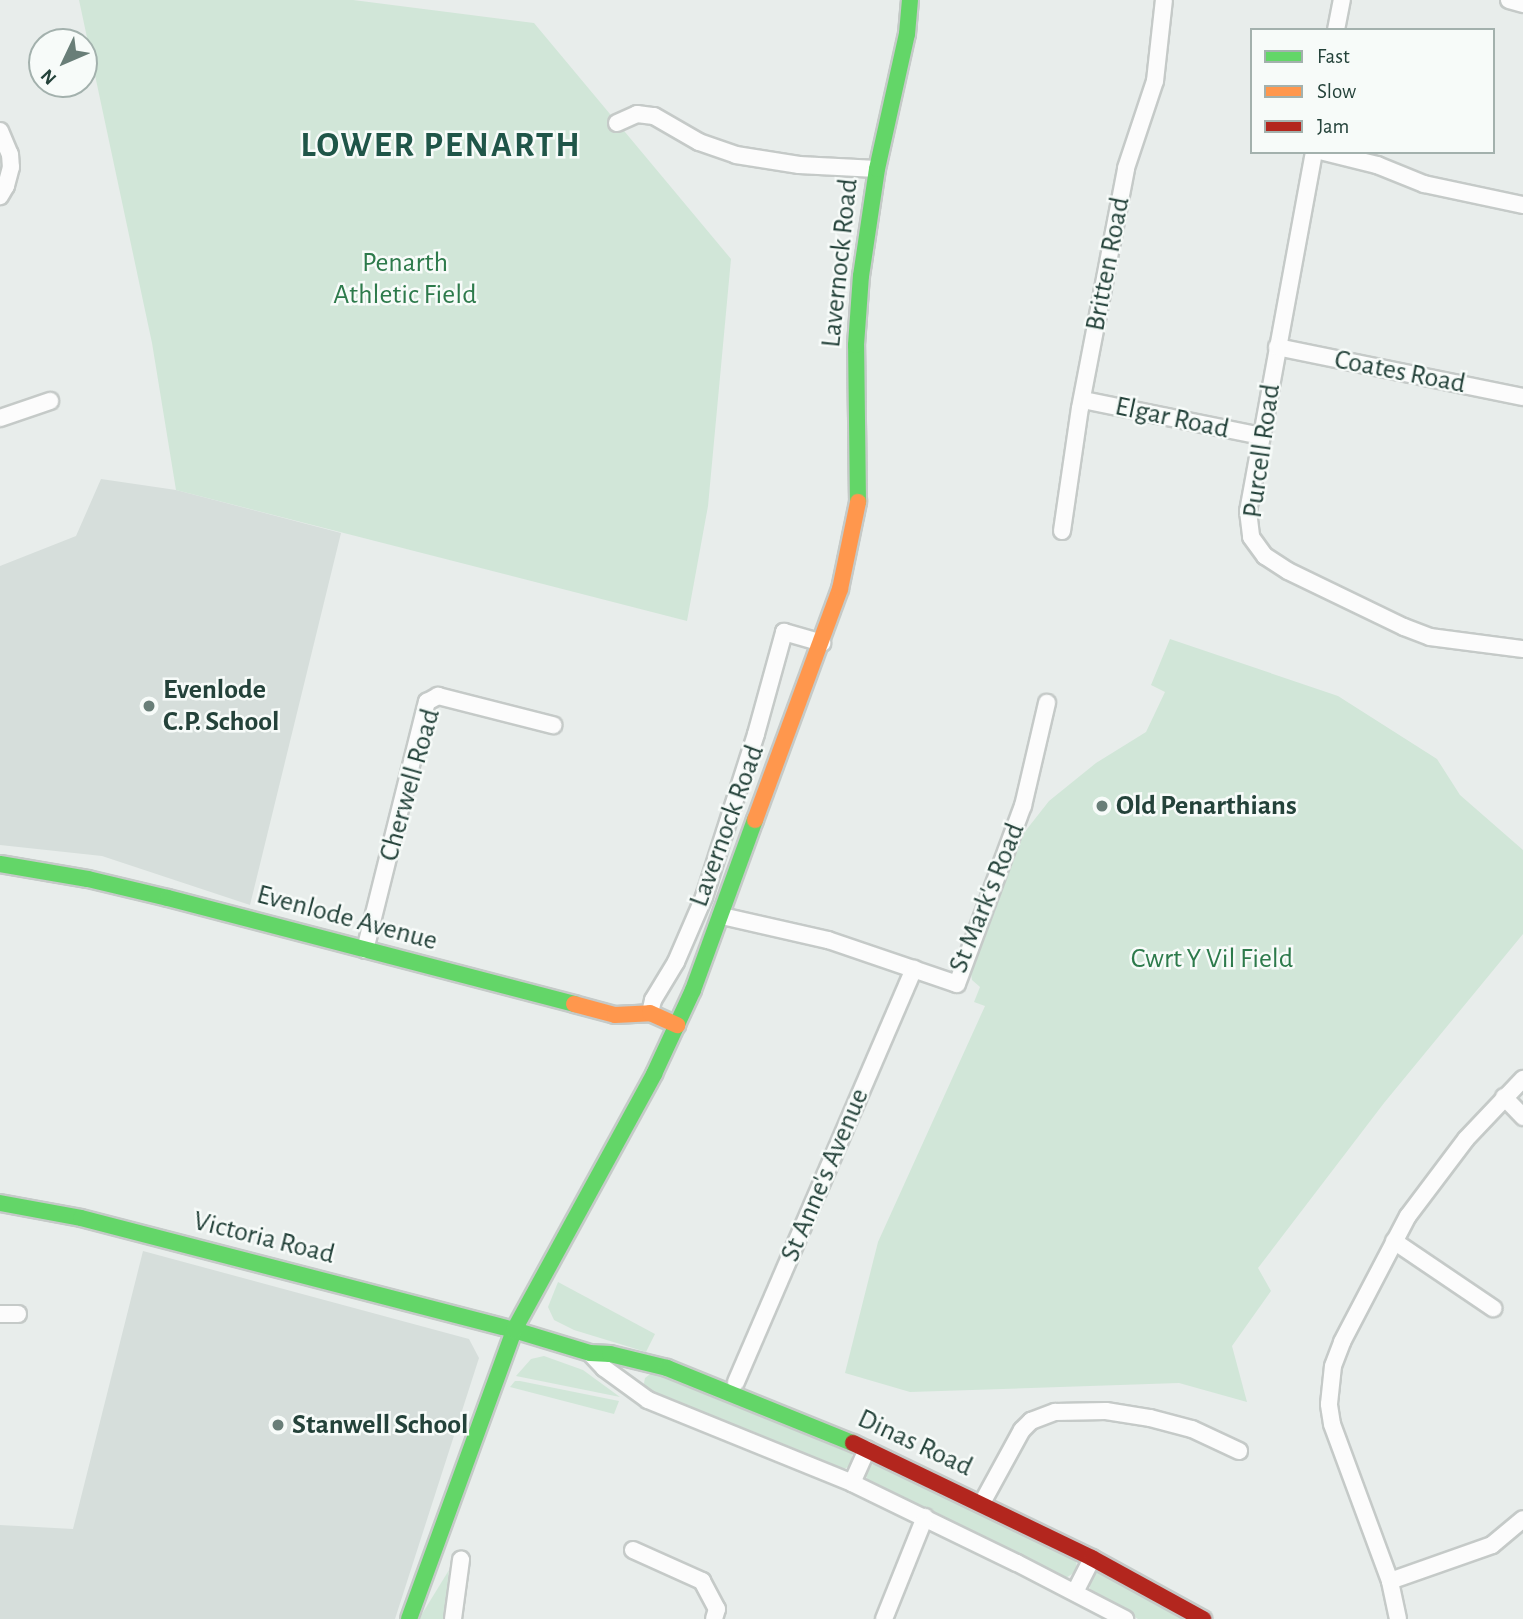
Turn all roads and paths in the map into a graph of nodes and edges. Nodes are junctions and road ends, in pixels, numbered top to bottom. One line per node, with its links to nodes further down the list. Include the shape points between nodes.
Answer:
1 (910, 0): 11 (street, Lavernock Road, via 907,34)
2 (1164, 0): 16 (street, Britten Road, via 1155,80 1129,158)
3 (1342, 0): 6 (street)
4 (1509, 0): 5 (street)
5 (1523, 4)
6 (1336, 28)
7 (617, 123): 11 (street, via 637,114 654,116 699,142 736,155 799,165)
8 (0, 131): 12 (street, via 11,167)
9 (1314, 154): 14 (street, Purcell Road)
10 (1332, 154): 13 (street, via 1424,184)
11 (877, 169): 21 (street, Lavernock Road, via 858,307 858,500 848,564)
12 (0, 196)
13 (1523, 205)
14 (1277, 347): 15 (street, Coates Road); 19 (street, Purcell Road)
15 (1523, 397)
16 (1083, 400): 19 (street, Elgar Road); 20 (street, Britten Road)
17 (50, 401): 18 (street)
18 (0, 418)
19 (1261, 436): 22 (street, Purcell Road, via 1248,511 1251,537 1265,556 1423,634)
20 (1062, 531)
21 (822, 643): 26 (street, Lavernock Road); 29 (street, via 784,632 704,897)
22 (1523, 649)
23 (1047, 703): 28 (street, St Mark's Road, via 1023,806 957,984)
24 (553, 725): 27 (street, Cherwell Road, via 438,696 427,702)
25 (0, 863): 27 (street, Evenlode Avenue, via 88,879)
26 (722, 916): 28 (street, St Mark's Road, via 828,940); 30 (street, Lavernock Road)
27 (365, 950): 29 (street, Evenlode Avenue, via 615,1015)
28 (914, 969): 42 (street, St Anne's Avenue)
29 (650, 1013): 30 (street, Evenlode Avenue)
30 (677, 1025): 39 (street, Lavernock Road)
31 (1523, 1079): 32 (street)
32 (1504, 1097): 33 (street); 35 (street, via 1466,1139)
33 (1523, 1117)
34 (0, 1203): 39 (street, Victoria Road, via 81,1218)
35 (1394, 1241): 36 (street); 53 (street, via 1342,1342 1333,1366 1329,1404 1332,1424)
36 (1493, 1308)
37 (0, 1314): 38 (street)
38 (18, 1314)
39 (514, 1330): 40 (street, Dinas Road); 55 (street, Lavernock Road)
40 (590, 1353): 41 (street, Dinas Road); 43 (street, Dinas Road)
41 (643, 1361): 43 (street); 44 (street, Dinas Road)
42 (736, 1382)
43 (634, 1390): 46 (street, Dinas Road, via 648,1400)
44 (867, 1449): 46 (street); 47 (street, Dinas Road)
45 (1239, 1451): 47 (street, via 1192,1429 1150,1418 1106,1411 1055,1412 1031,1421 1022,1430)
46 (852, 1483): 48 (street, Dinas Road)
47 (982, 1503): 51 (street, Dinas Road)
48 (925, 1517): 54 (street, Dinas Road); 58 (street)
49 (1523, 1519): 53 (street, via 1492,1545)
50 (633, 1550): 57 (street, via 702,1581 717,1609)
51 (1092, 1558): 54 (street); 60 (street, Dinas Road)
52 (461, 1560): 56 (street)
53 (1390, 1581): 61 (street)
54 (1075, 1592): 59 (street, Dinas Road)
55 (409, 1619)
56 (453, 1619)
57 (714, 1619)
58 (884, 1619)
59 (1125, 1619)
60 (1203, 1619)
61 (1398, 1619)

